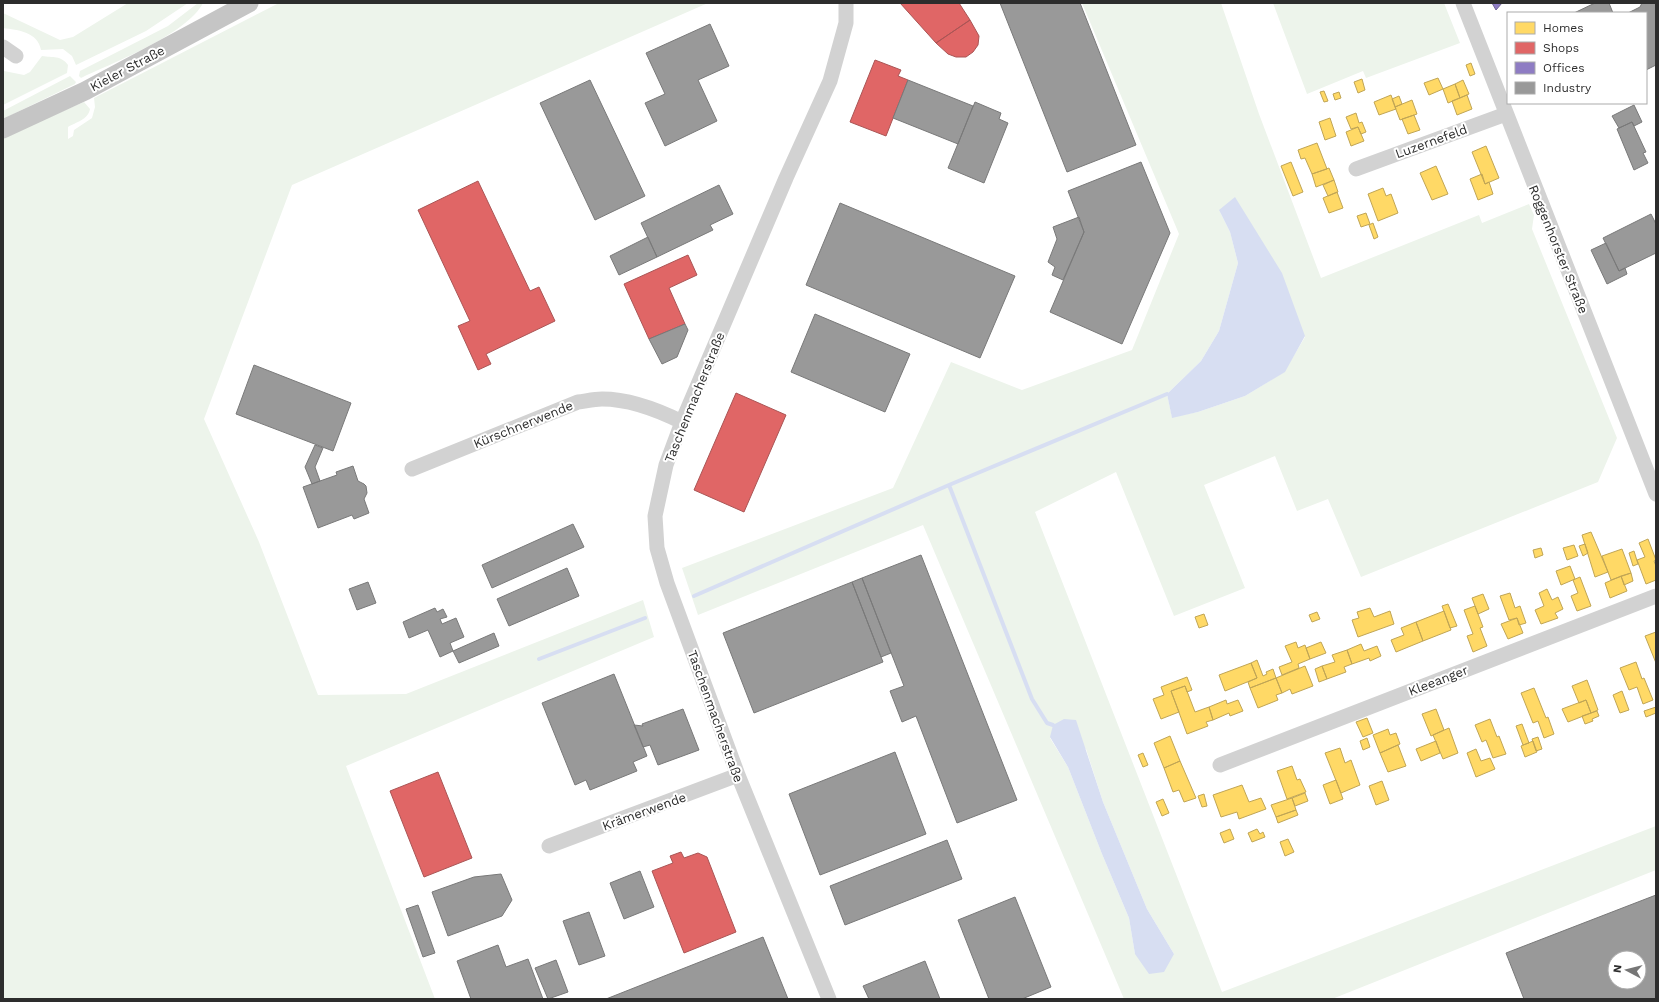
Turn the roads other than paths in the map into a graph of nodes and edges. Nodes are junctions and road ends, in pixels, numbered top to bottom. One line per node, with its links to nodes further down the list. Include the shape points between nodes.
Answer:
1 (249, 3): 7 (main road, Kieler Straße, via 78,94)
2 (846, 3): 9 (street, Taschenmacherstraße, via 846,23 830,80)
3 (1463, 3): 6 (street, Roggenhorster Straße)
4 (3, 47): 5 (street)
5 (16, 56)
6 (1506, 114): 8 (street, Luzernefeld); 11 (street, Roggenhorster Straße)
7 (3, 129)
8 (1356, 169)
9 (682, 422): 10 (street, Kürschnerwende, via 628,401 602,399 578,402); 14 (street, Taschenmacherstraße, via 666,465 655,516 657,548 667,583)
10 (412, 469)
11 (1656, 494)
12 (1656, 596): 13 (street, Kleeanger)
13 (1220, 765)
14 (738, 775): 15 (street, Krämerwende); 16 (street, Taschenmacherstraße)
15 (549, 846)
16 (829, 999)

